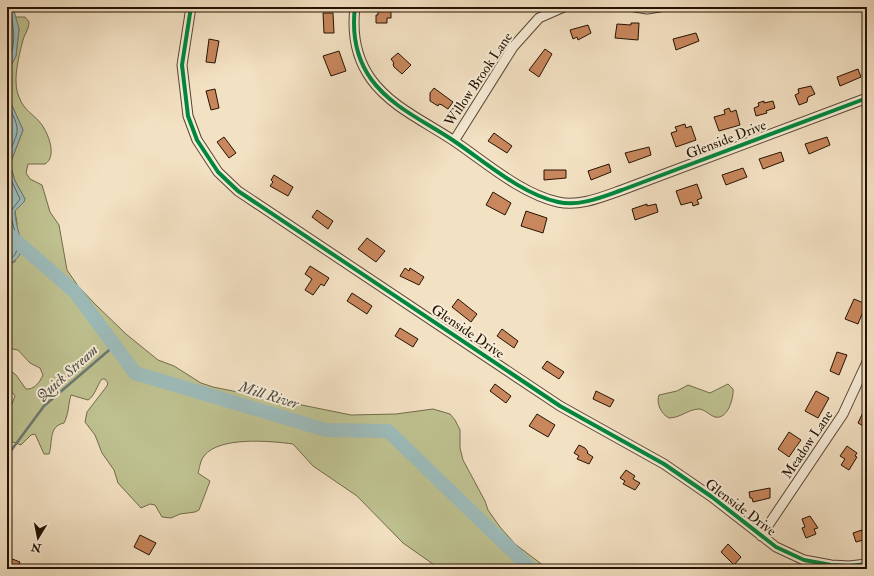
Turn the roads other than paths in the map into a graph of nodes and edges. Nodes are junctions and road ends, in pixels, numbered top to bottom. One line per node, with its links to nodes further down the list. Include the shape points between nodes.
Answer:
1 (191, 7): 9 (street, Glenside Drive, via 182,65 188,116 198,140 218,172 238,191 560,406 664,464 712,497)
2 (355, 7): 7 (street, Glenside Drive, via 353,25 356,45 371,78 381,91 397,104)
3 (564, 7): 7 (street, Willow Brook Lane, via 539,18 514,47)
4 (634, 7): 5 (street)
5 (660, 7)
6 (867, 98): 7 (street, Glenside Drive, via 622,190 576,203 559,203 540,196)
7 (454, 141)
8 (867, 362): 9 (street, Meadow Lane, via 843,414)
9 (761, 536): 10 (street, Glenside Drive, via 776,547 804,560 831,565)
10 (867, 564)

